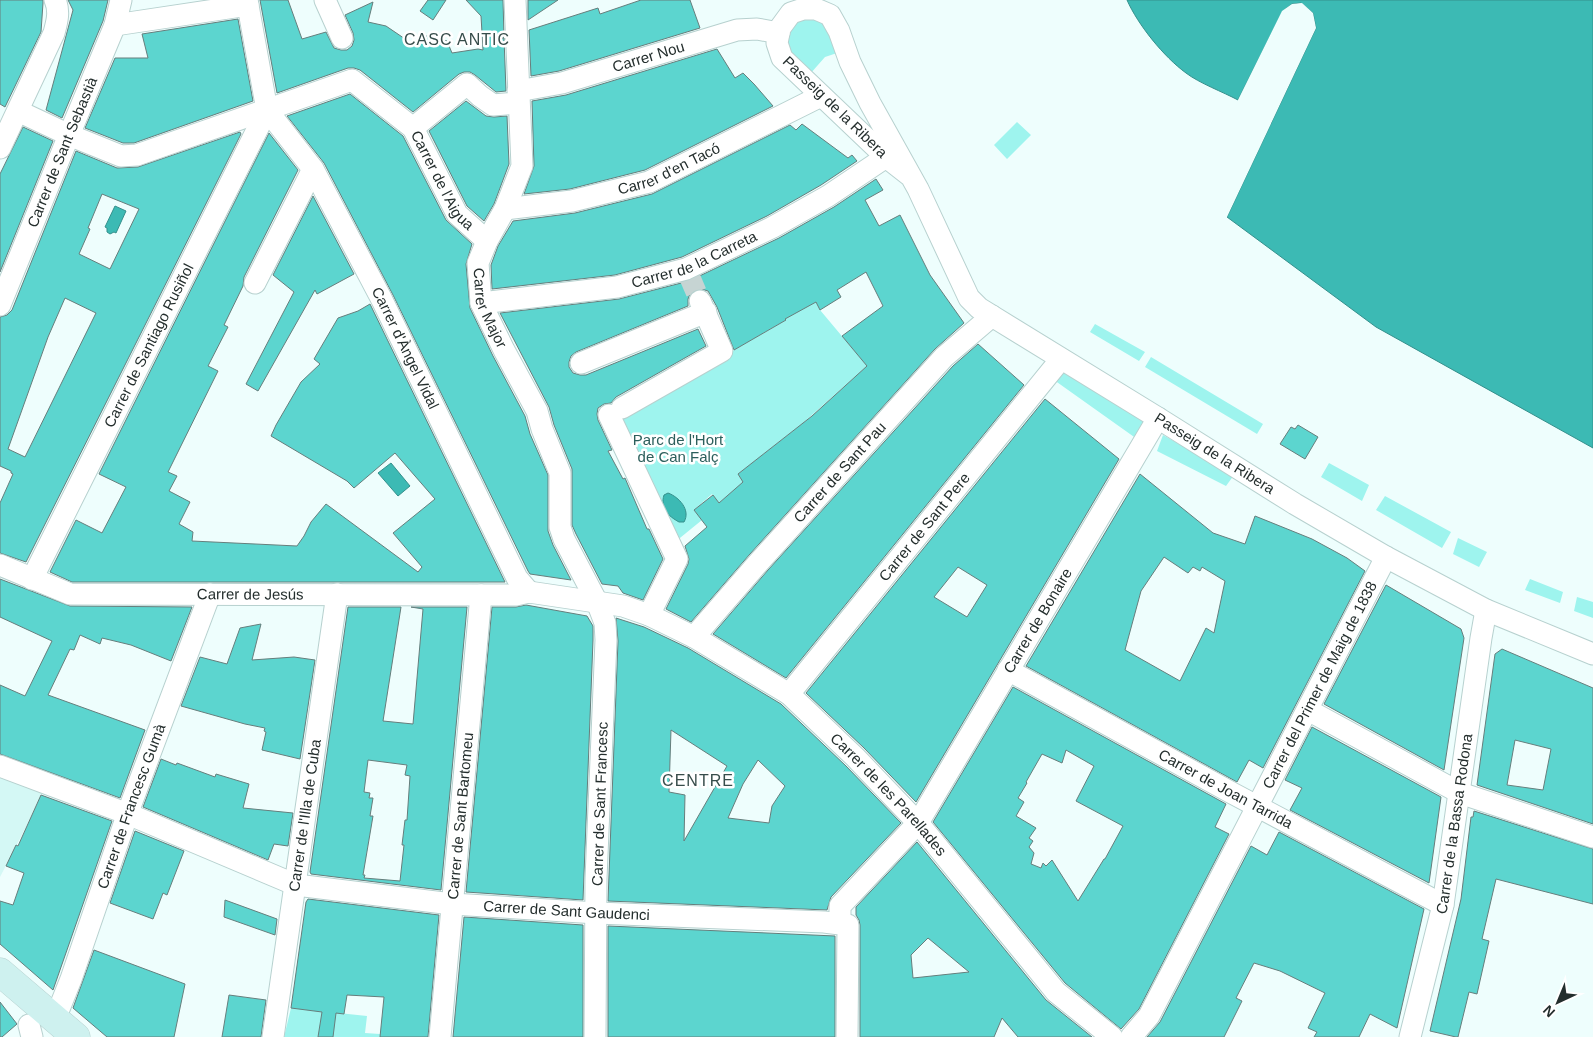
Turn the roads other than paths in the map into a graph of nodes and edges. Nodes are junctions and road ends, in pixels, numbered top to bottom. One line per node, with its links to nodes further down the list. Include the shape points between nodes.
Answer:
1 (55, 0): 11 (street, via 58,13 54,33)
2 (121, 0): 6 (street, Carrer de Sant Sebastià)
3 (325, 0): 8 (street)
4 (515, 0): 10 (street, Carrer Major)
5 (248, 3): 6 (street); 12 (street)
6 (115, 25): 14 (street, Carrer de Sant Sebastià)
7 (779, 33): 9 (street, Passeig de la Ribera, via 777,43 782,58); 10 (street, Carrer Nou, via 737,30); 18 (street, Passeig de la Ribera, via 791,14 803,9 816,9 830,15 865,94)
8 (342, 38)
9 (822, 96): 16 (street, Passeig de la Ribera); 19 (street, Carrer d'en Tacó, via 649,182 572,200)
10 (518, 97): 13 (street, Carrer Nou, via 493,105 467,84); 19 (street, Carrer Major, via 522,166)
11 (18, 110): 14 (street); 15 (street)
12 (266, 110): 13 (street, Carrer de l'Aigua, via 352,80); 14 (street, via 137,155 121,156); 17 (street, Carrer d'Àngel Vidal); 30 (street, Carrer de Santiago Rusiñol)
13 (413, 128): 20 (street, Carrer de l'Aigua, via 457,214)
14 (69, 135): 23 (street, Carrer de Sant Sebastià)
15 (0, 148)
16 (886, 157): 18 (street, Passeig de la Ribera); 22 (street, Carrer de la Carreta, via 828,196 687,271 617,288)
17 (313, 169): 21 (street); 31 (street, Carrer d'Àngel Vidal, via 382,300 517,578)
18 (909, 174): 24 (street, Passeig de la Ribera, via 969,298)
19 (505, 209): 20 (street, Carrer Major)
20 (487, 241): 22 (street, Carrer Major, via 478,263)
21 (255, 283)
22 (481, 302): 35 (street, Carrer Major, via 537,411 560,473 560,527)
23 (0, 305)
24 (992, 316): 25 (street, Passeig de la Ribera); 38 (street, Carrer de Sant Pau, via 944,357)
25 (1061, 360): 27 (street, Passeig de la Ribera); 41 (street, Carrer de Sant Pere)
26 (581, 363): 37 (street, via 703,306 722,351 616,412 677,559)
27 (1158, 418): 28 (street, Passeig de la Ribera); 40 (street, Carrer de Bonaire)
28 (1386, 557): 36 (street, Passeig de la Ribera); 42 (street, Carrer del Primer de Maig de 1838)
29 (0, 565): 30 (street, Carrer de Jesús)
30 (32, 580): 32 (street, Carrer de Jesús, via 70,594)
31 (529, 592): 34 (street, Carrer de Jesús); 35 (street, Carrer de Jesús)
32 (210, 594): 33 (street, Carrer de Jesús); 46 (street, Carrer de Francesc Gumà)
33 (338, 594): 34 (street, Carrer de Jesús); 49 (street, Carrer de l'Illa de Cuba)
34 (482, 595): 50 (street, Carrer de Sant Bartomeu)
35 (597, 602): 37 (street, Carrer de les Parellades); 52 (street, Carrer de Sant Francesc, via 605,623 606,640)
36 (1486, 610): 39 (street, Passeig de la Ribera); 44 (street, Carrer de la Bassa Rodona)
37 (649, 614): 38 (street, Carrer de les Parellades)
38 (694, 637): 41 (street, Carrer de les Parellades)
39 (1593, 654)
40 (1008, 670): 45 (street, Carrer de Joan Tarrida); 47 (street, Carrer de Bonaire)
41 (789, 694): 47 (street, Carrer de les Parellades)
42 (1308, 710): 44 (street); 45 (street, Carrer del Primer de Maig de 1838)
43 (0, 766): 46 (street, Carrer de Sant Gaudenci)
44 (1460, 792): 48 (street); 51 (street, Carrer de la Bassa Rodona)
45 (1257, 807): 51 (street, Carrer de Joan Tarrida); 62 (street, Carrer del Primer de Maig de 1838, via 1149,1016)
46 (128, 814): 49 (street, Carrer de Sant Gaudenci); 55 (street, Carrer de Francesc Gumà, via 71,980)
47 (918, 823): 53 (street, Carrer de Bonaire, via 840,906); 61 (street, Carrer de les Parellades, via 1056,992)
48 (1593, 837)
49 (296, 885): 50 (street, Carrer de Sant Gaudenci); 57 (street, Carrer de l'Illa de Cuba)
50 (452, 904): 52 (street, Carrer de Sant Gaudenci); 58 (street, Carrer de Sant Bartomeu)
51 (1443, 905): 63 (street, Carrer de la Bassa Rodona)
52 (596, 913): 53 (street, Carrer de Sant Gaudenci); 59 (street, Carrer de Sant Francesc)
53 (840, 923): 60 (street, via 848,925)
54 (0, 972): 55 (street)
55 (39, 1027): 56 (street)
56 (76, 1037)
57 (273, 1037)
58 (440, 1037)
59 (595, 1037)
60 (847, 1037)
61 (1112, 1037)
62 (1131, 1037)
63 (1410, 1037)

